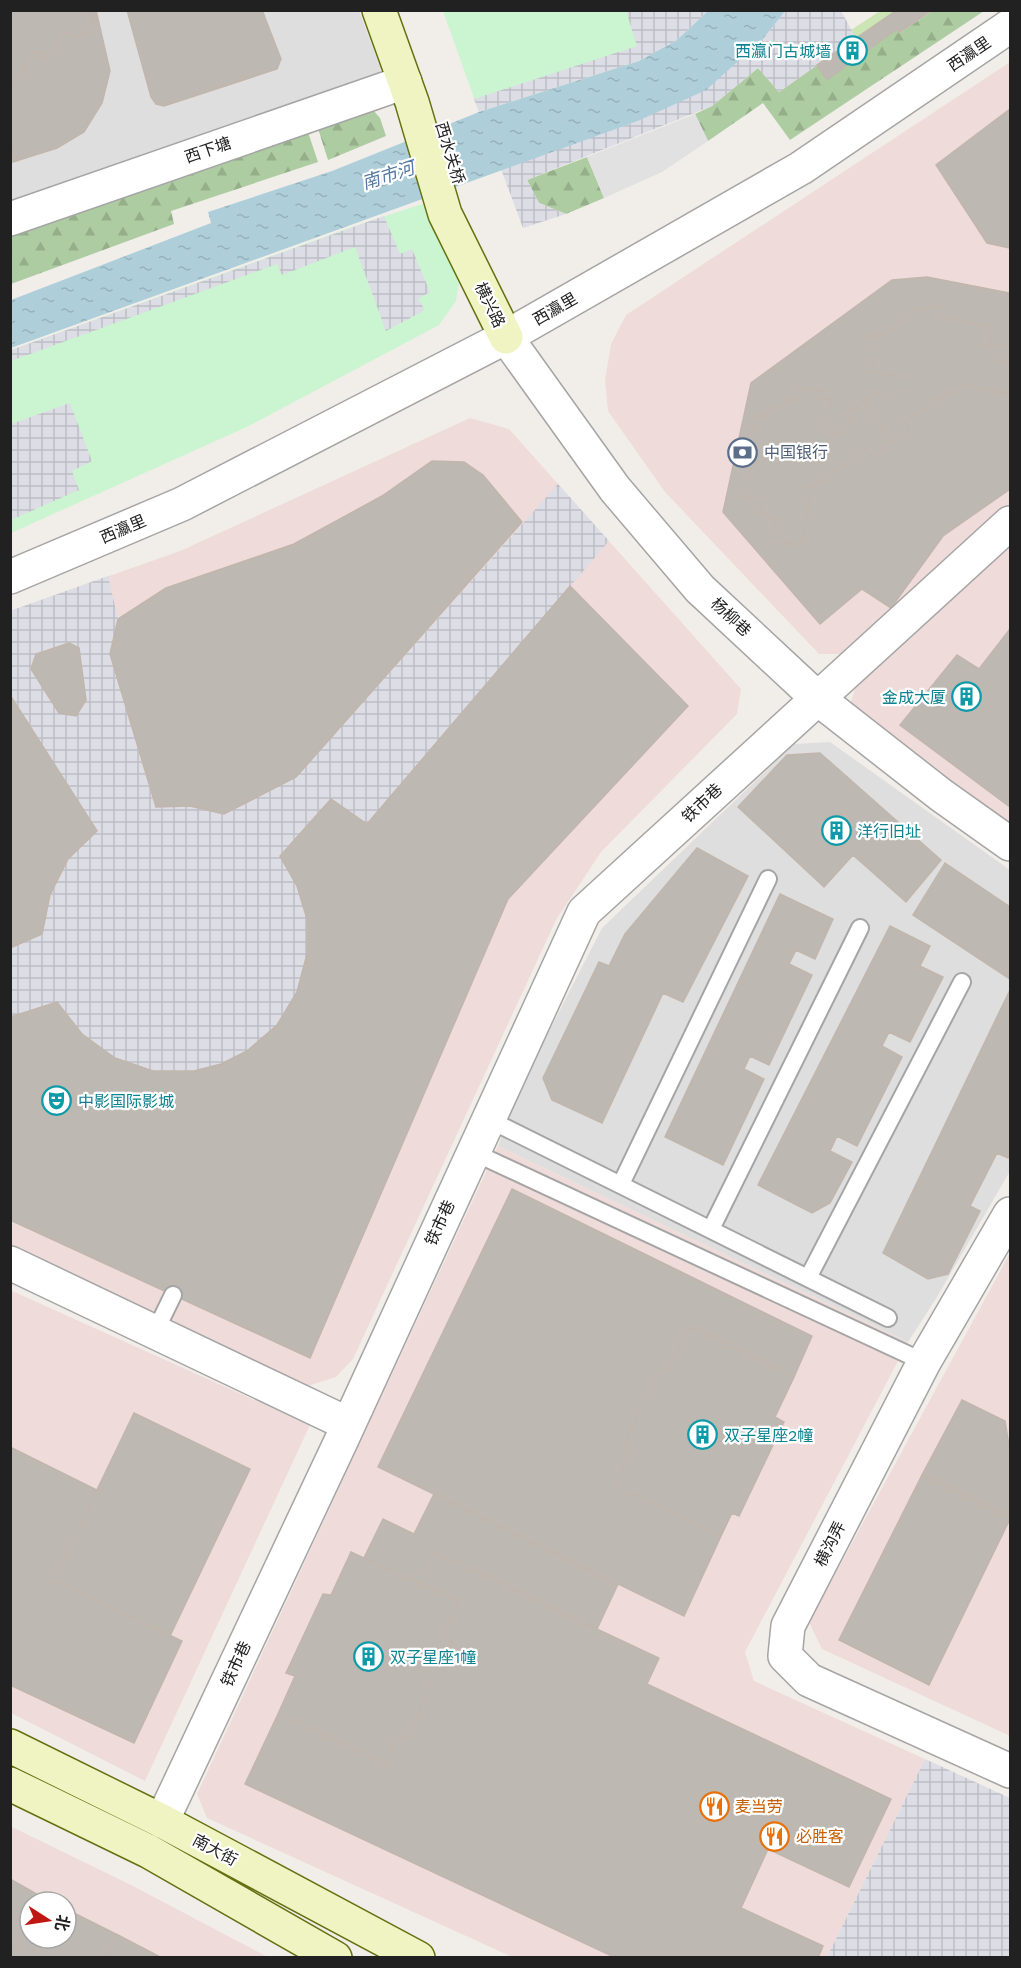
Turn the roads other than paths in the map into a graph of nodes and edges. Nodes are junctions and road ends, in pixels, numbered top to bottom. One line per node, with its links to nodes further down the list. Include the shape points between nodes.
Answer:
1 (380, 10): 4 (main road)
2 (402, 10): 4 (main road)
3 (1011, 26): 7 (street, 西瀛里, via 801,168)
4 (416, 93): 5 (main road, 西水关桥); 6 (street, 西下塘)
5 (457, 212): 7 (main road, 横兴路, via 512,307)
6 (10, 219)
7 (506, 337): 9 (street, 西瀛里, via 182,504); 10 (street, 杨柳巷, via 615,489 700,589)
8 (1011, 524): 10 (street, 铁市巷)
9 (10, 577)
10 (817, 698): 11 (street, 杨柳巷); 15 (street, 铁市巷, via 584,912)
11 (1011, 844)
12 (768, 879): 17 (lane)
13 (860, 928): 19 (lane)
14 (962, 982): 21 (lane)
15 (488, 1119): 16 (street, 铁市巷); 17 (lane)
16 (473, 1152): 25 (lane); 26 (street, 铁市巷)
17 (621, 1184): 19 (lane)
18 (1011, 1214): 25 (street, 横沟弄)
19 (711, 1229): 21 (lane)
20 (10, 1263): 24 (street)
21 (808, 1276): 23 (lane)
22 (173, 1295): 24 (lane)
23 (888, 1318)
24 (155, 1332): 26 (street)
25 (924, 1362): 28 (street, 横沟弄, via 788,1626 785,1656 809,1680)
26 (348, 1424): 30 (street, 铁市巷)
27 (10, 1746): 30 (main road, 南大街)
28 (1011, 1771)
29 (10, 1784): 31 (main road, 南大街, via 148,1851)
30 (162, 1821): 32 (main road, 南大街)
31 (335, 1958)
32 (418, 1958)

